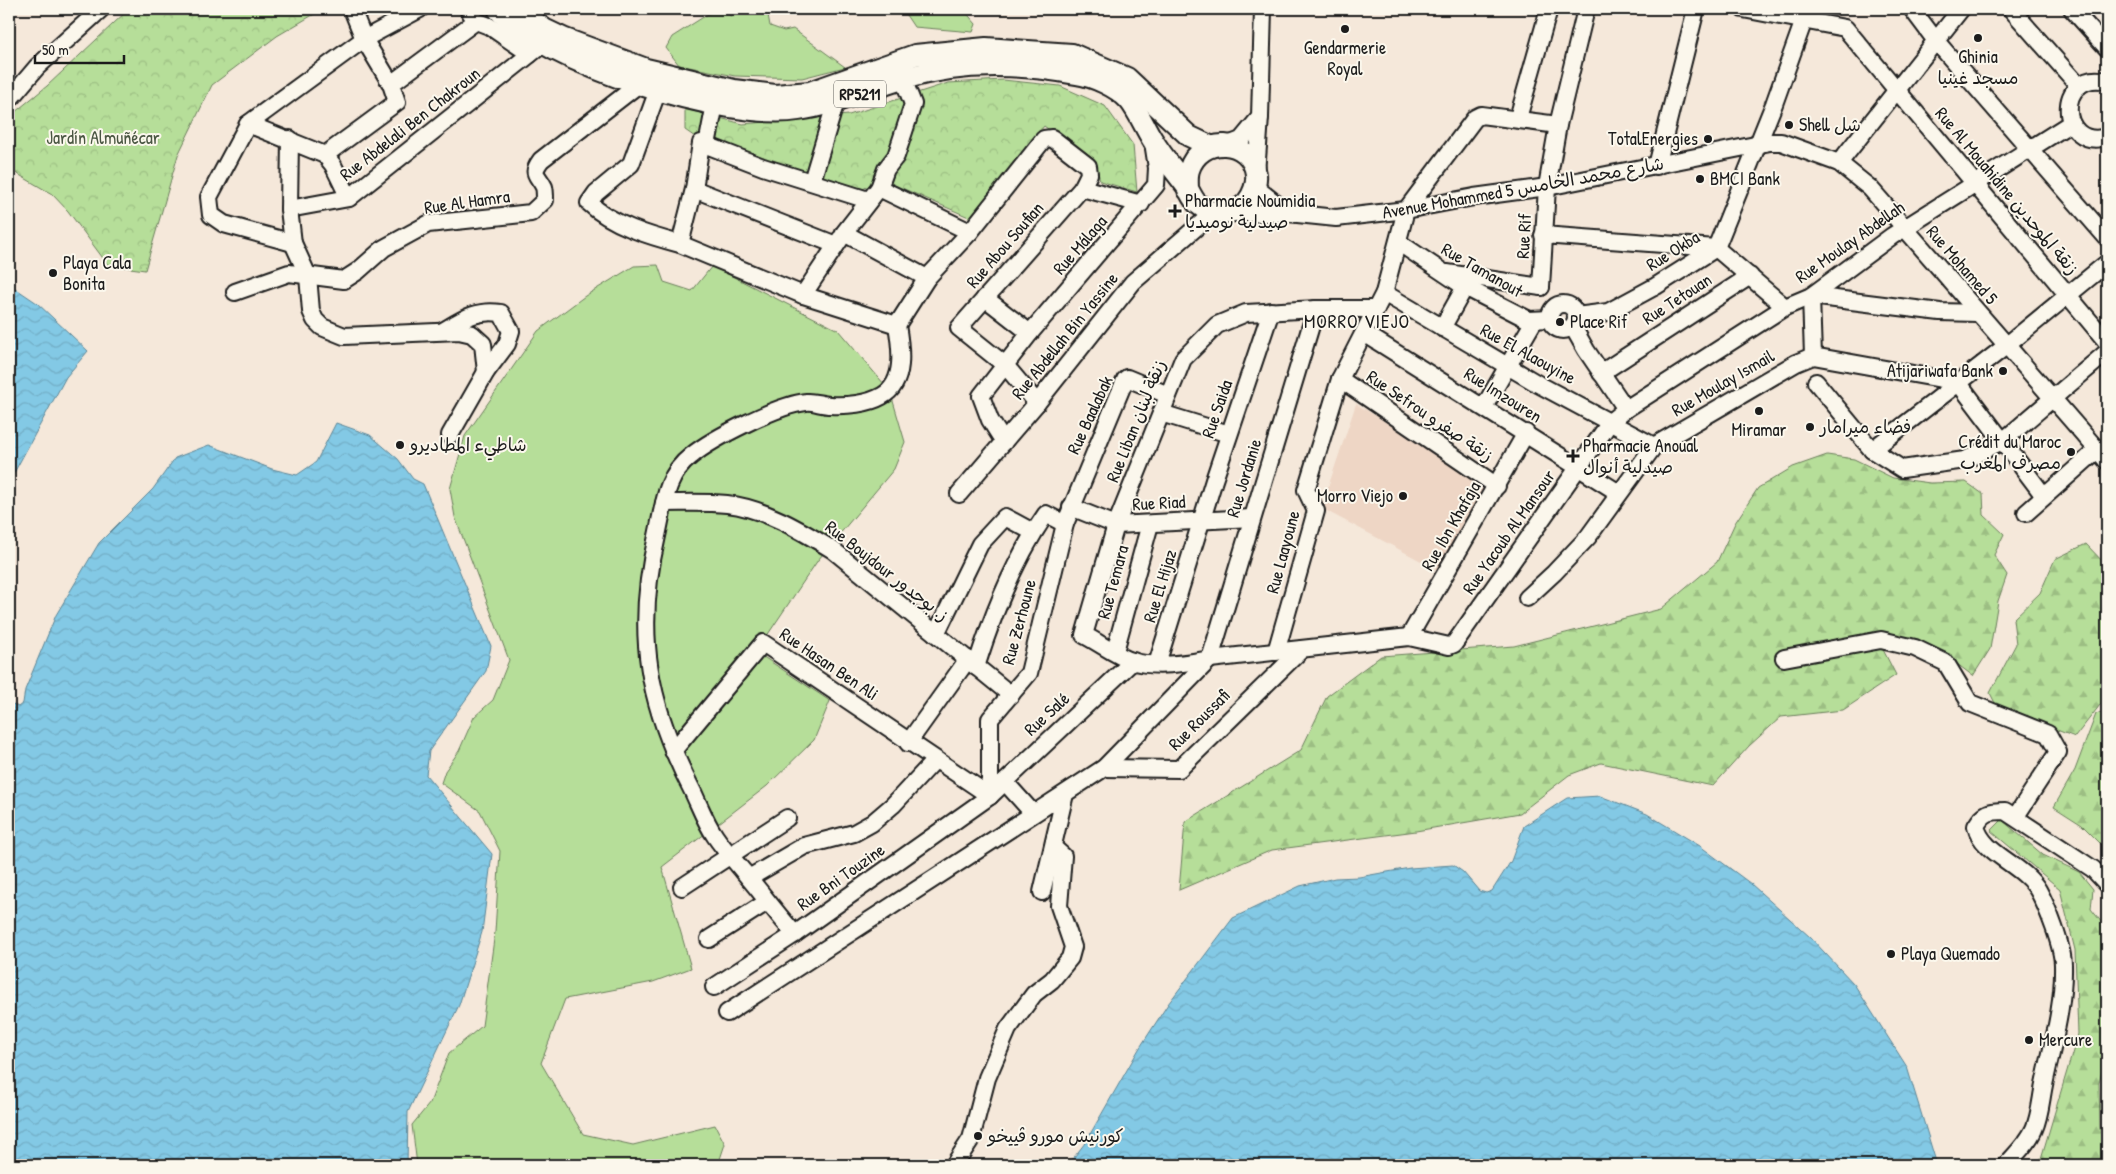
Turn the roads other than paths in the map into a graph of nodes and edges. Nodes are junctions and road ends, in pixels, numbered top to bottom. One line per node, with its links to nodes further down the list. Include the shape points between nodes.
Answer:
1 (101, 9): 27 (street, via 37,67)
2 (352, 9): 17 (street)
3 (420, 9): 17 (street)
4 (498, 9): 20 (main road, RP5211)
5 (518, 9): 23 (main road, RP5211, via 544,29)
6 (1263, 9): 30 (street)
7 (1549, 9): 31 (street)
8 (1586, 9): 34 (street, Rue Rif)
9 (1696, 9): 44 (street)
10 (1743, 9): 15 (street, Rue Al Mouahidine زنقة الموحدين)
11 (1912, 9): 18 (street)
12 (1961, 9): 18 (street)
13 (2011, 9): 25 (street)
14 (2072, 9): 19 (street)
15 (1801, 14): 26 (street, Rue Al Mouahidine زنقة الموحدين, via 1845,28); 40 (street, Rue Okba)
16 (472, 15): 20 (street); 24 (street)
17 (364, 39): 24 (street); 33 (street)
18 (1936, 41): 26 (street); 41 (street)
19 (2107, 48)
20 (537, 49): 23 (main road, RP5211); 53 (street, Rue Abdelali Ben Chakroun)
21 (903, 79): 28 (main road, RP5211); 37 (main road, RP5211, via 969,66 1012,65 1082,75 1105,83 1129,101); 49 (street, via 913,104 896,156 886,169)
22 (2107, 81): 25 (street, via 2090,80)
23 (654, 82): 29 (main road, RP5211); 39 (main road, RP5211, via 775,95 810,92 915,55 986,48 1072,54 1127,78 1189,136); 67 (street, via 631,164 596,193 589,203 600,214 659,239); 71 (street, Rue Al Hamra, via 541,160 536,176 544,188 546,200 531,213 428,224 384,248 344,280)
24 (391, 84): 42 (street, via 397,102)
25 (2079, 86): 32 (street, via 2069,101)
26 (1898, 90): 43 (street); 47 (street, Rue Al Mouahidine زنقة الموحدين)
27 (9, 100)
28 (836, 102): 29 (main road, RP5211, via 795,111); 45 (street)
29 (715, 104): 38 (street)
30 (1260, 117): 39 (street, via 1241,140); 46 (street)
31 (1518, 118): 34 (street); 57 (street, via 1481,115 1475,118)
32 (2071, 123): 35 (street, via 2088,138 2099,140); 41 (street, Rue Moulay Abdellah)
33 (248, 124): 36 (street); 66 (street, via 210,197 211,215 224,224)
34 (1558, 125): 48 (street, Rue Rif)
35 (2107, 137)
36 (290, 139): 42 (street); 56 (street)
37 (1153, 141): 52 (main road, RP5211); 55 (street, Rue Málaga, via 1156,185)
38 (706, 145): 45 (street, via 763,167); 51 (street, via 701,143)
39 (1219, 145): 46 (main road, via 1244,152 1252,162); 52 (main road, via 1195,156 1188,172)
40 (1754, 145): 43 (street, Rue Mohamed 5, via 1781,142); 44 (street, Avenue Mohammed 5 شارع محمد الخامس); 68 (street, Rue Okba)
41 (2030, 148): 47 (street, Rue Moulay Abdellah); 63 (street)
42 (325, 155): 53 (street)
43 (1840, 163): 60 (street, Rue Mohamed 5, via 1870,188)
44 (1656, 166): 48 (street, Avenue Mohammed 5 شارع محمد الخامس)
45 (812, 181): 54 (street)
46 (1256, 181): 58 (main road, via 1246,203); 59 (street)
47 (1975, 183): 60 (street, Rue Moulay Abdellah); 79 (street, Rue Al Mouahidine زنقة الموحدين)
48 (1547, 187): 57 (street, Avenue Mohammed 5 شارع محمد الخامس); 62 (street, Rue Rif)
49 (879, 188): 54 (street); 61 (street)
50 (1082, 188): 55 (street); 61 (street, via 1089,174 1088,166 1052,138 1044,139); 81 (street, Rue Abou Soufian)
51 (694, 189): 64 (street); 67 (street)
52 (1188, 190): 58 (main road, via 1197,204)
53 (349, 198): 56 (street, Rue Abdelali Ben Chakroun)
54 (868, 200): 64 (street)
55 (1141, 204): 92 (street, Rue Málaga)
56 (289, 209): 66 (street)
57 (1406, 210): 59 (street, Avenue Mohammed 5 شارع محمد الخامس, via 1336,218); 65 (street, Rue Laayoune)
58 (1222, 212): 59 (street, Avenue Mohammed 5 شارع محمد الخامس); 107 (street, Rue Abdellah Bin Yassine, via 1133,282)
59 (1288, 212)
60 (1904, 228): 80 (street, Rue Moulay Abdellah); 86 (street, Rue Mohamed 5)
61 (970, 232): 73 (street)
62 (1543, 235): 68 (street); 75 (street, Rue Rif)
63 (2107, 238)
64 (840, 239): 73 (street); 78 (street)
65 (1398, 242): 70 (street, Rue Tamanout); 77 (street, Rue Laayoune)
66 (293, 243): 71 (street)
67 (680, 244): 78 (street)
68 (1716, 248): 72 (street); 88 (street, Rue Okba, via 1608,312)
69 (2107, 263): 79 (street)
70 (1443, 272): 74 (street, Rue Tamanout); 75 (street)
71 (308, 276): 76 (street, via 289,274); 91 (street, via 313,315 327,330 344,336)
72 (1750, 276): 82 (street); 101 (street, Rue Tetouan)
73 (927, 278): 89 (street)
74 (1466, 287): 87 (street, Rue Tamanout); 90 (street)
75 (1541, 287): 87 (street)
76 (234, 292)
77 (1384, 293): 84 (street, Rue Laayoune); 90 (street, Rue El Alaouyine)
78 (803, 294): 89 (street)
79 (2068, 295): 94 (street, Rue Al Mouahidine زنقة الموحدين); 95 (street)
80 (1810, 296): 82 (street, Rue Moulay Abdellah); 86 (street, via 1940,312); 97 (street)
81 (985, 298): 92 (street); 98 (street, Rue Abou Soufian, via 959,328)
82 (1784, 307): 109 (street, Rue Moulay Abdellah)
83 (1316, 309): 84 (street, Rue Liban زنقة لبنان); 85 (street, Rue Liban زنقة لبنان); 128 (street, Rue Jordanie)
84 (1376, 309): 93 (street, Rue Laayoune)
85 (1271, 311): 105 (street, Rue Liban زنقة لبنان, via 1246,313 1217,325 1183,358); 112 (street, Rue Saida)
86 (1977, 313): 95 (street, Rue Mohamed 5)
87 (1546, 315): 88 (street, via 1557,330 1566,330); 88 (street, via 1568,305); 99 (street)
88 (1575, 321): 101 (street)
89 (897, 325): 125 (street, via 900,344 897,381 883,396 863,403 831,405 807,402 735,429 692,455 676,470 667,486)
90 (1442, 328): 99 (street, Rue El Alaouyine)
91 (442, 332): 100 (street, via 465,332 478,338 484,344); 100 (street, via 485,310 500,313 511,331 501,354)
92 (1030, 333): 98 (street, Rue Málaga)
93 (1364, 333): 102 (street, Rue Laayoune); 108 (street, Rue Imzouren)
94 (2107, 342)
95 (2006, 346): 104 (street); 106 (street, Rue Mohamed 5)
96 (2107, 352): 106 (street)
97 (1813, 356): 104 (street); 117 (street, Rue Moulay Ismail)
98 (1005, 365): 107 (street); 116 (street, Rue Málaga, via 981,396 990,420)
99 (1508, 366): 108 (street); 111 (street, Rue El Alaouyine)
100 (486, 372): 114 (street)
101 (1601, 374): 109 (street)
102 (1340, 379): 121 (street, Rue Sefrou زنقة صفرو); 139 (street, Rue Laayoune, via 1306,490 1316,511)
103 (1816, 382): 118 (street)
104 (1958, 382): 115 (street); 118 (street)
105 (1168, 395): 110 (street, Rue Liban زنقة لبنان); 126 (street, Rue Baalabak, via 1127,378 1125,380)
106 (2053, 400): 115 (street); 119 (street, Rue Mohamed 5)
107 (1037, 403): 116 (street, Rue Abdellah Bin Yassine)
108 (1484, 407): 113 (street, Rue Imzouren)
109 (1626, 409): 111 (street, Rue Yacoub Al Mansour)
110 (1161, 413): 112 (street); 132 (street, Rue Liban زنقة لبنان)
111 (1611, 421): 117 (street, Rue El Alaouyine); 120 (street, Rue Yacoub Al Mansour)
112 (1229, 434): 129 (street, Rue Saida)
113 (1526, 434): 120 (street, Rue Imzouren); 121 (street, Rue Ibn Khafaja)
114 (450, 435)
115 (2004, 440): 118 (street, via 1965,460 1902,470); 124 (street)
116 (1004, 442): 123 (street, Rue Abdellah Bin Yassine)
117 (1654, 446): 122 (street)
118 (1872, 450)
119 (2102, 456): 124 (street)
120 (1578, 467): 122 (street, Rue Imzouren); 136 (street, Rue Yacoub Al Mansour, via 1454,644 1449,646)
121 (1497, 486): 136 (street, Rue Ibn Khafaja)
122 (1619, 493): 134 (street, via 1588,537)
123 (959, 494)
124 (2044, 496): 127 (street)
125 (664, 503): 135 (street, Rue Boujdour ز. بوجدور, via 728,504 766,515 805,533 833,550); 147 (street, via 653,550 646,646 652,687)
126 (1071, 508): 130 (street, Rue Zerhoune); 132 (street, Rue Riad)
127 (2026, 513)
128 (1252, 518): 129 (street, Rue Riad); 141 (street, Rue Jordanie)
129 (1202, 521): 131 (street, Rue Riad); 144 (street, Rue El Hijaz)
130 (1065, 524): 133 (street, via 1046,514); 145 (street, Rue Zerhoune, via 1029,673)
131 (1150, 524): 132 (street, Rue Riad); 138 (street, Rue Temara)
132 (1116, 525): 138 (street, Rue Liban زنقة لبنان, via 1084,635)
133 (1033, 532): 135 (street, via 1005,518 980,544); 143 (street)
134 (1527, 598)
135 (936, 634): 143 (street, Rue Boujdour ز. بوجدور)
136 (1409, 637): 137 (street)
137 (1302, 649): 139 (street); 149 (street, Rue Roussafi, via 1179,769)
138 (1115, 651): 142 (street)
139 (1276, 652): 141 (street)
140 (1784, 658): 154 (street, via 1881,640 1915,648 1946,663 1970,703 2048,734 2058,752)
141 (1210, 659): 144 (street, via 1187,664); 149 (street)
142 (1132, 661): 144 (street); 150 (street, Rue Salé)
143 (972, 663): 145 (street, Rue Boujdour ز. بوجدور); 146 (street)
144 (1157, 664)
145 (1011, 695): 152 (street, Rue Zerhoune, via 990,719)
146 (908, 743): 147 (street, Rue Hasan Ben Ali, via 763,643); 148 (street, Rue Hasan Ben Ali)
147 (673, 751): 157 (street, via 715,836)
148 (934, 760): 152 (street, Rue Hasan Ben Ali); 158 (street, via 893,806 872,823 854,833 804,846)
149 (1104, 768): 151 (street)
150 (1005, 782): 152 (street, Rue Salé); 153 (street)
151 (1065, 794): 153 (street); 156 (street)
152 (990, 796): 163 (street, Rue Bni Touzine)
153 (1032, 812): 166 (street)
154 (2016, 816): 159 (street, via 2093,869); 167 (street, via 1990,810 1976,826 1978,835 1985,844 2022,870 2038,889 2051,918 2063,963 2061,1005 2034,1129 2022,1149)
155 (787, 818): 157 (street)
156 (1054, 848): 161 (street); 168 (street, via 1063,856 1058,906 1073,947 1070,958 1052,980 1034,994 1008,1029 987,1078 971,1139)
157 (731, 855): 158 (street); 160 (street)
158 (749, 878): 162 (street)
159 (2107, 884)
160 (682, 887)
161 (1042, 892)
162 (767, 902): 163 (street); 164 (street)
163 (795, 934): 165 (street, Rue Bni Touzine)
164 (708, 939)
165 (714, 987)
166 (727, 1013)
167 (2008, 1163)
168 (954, 1165)

